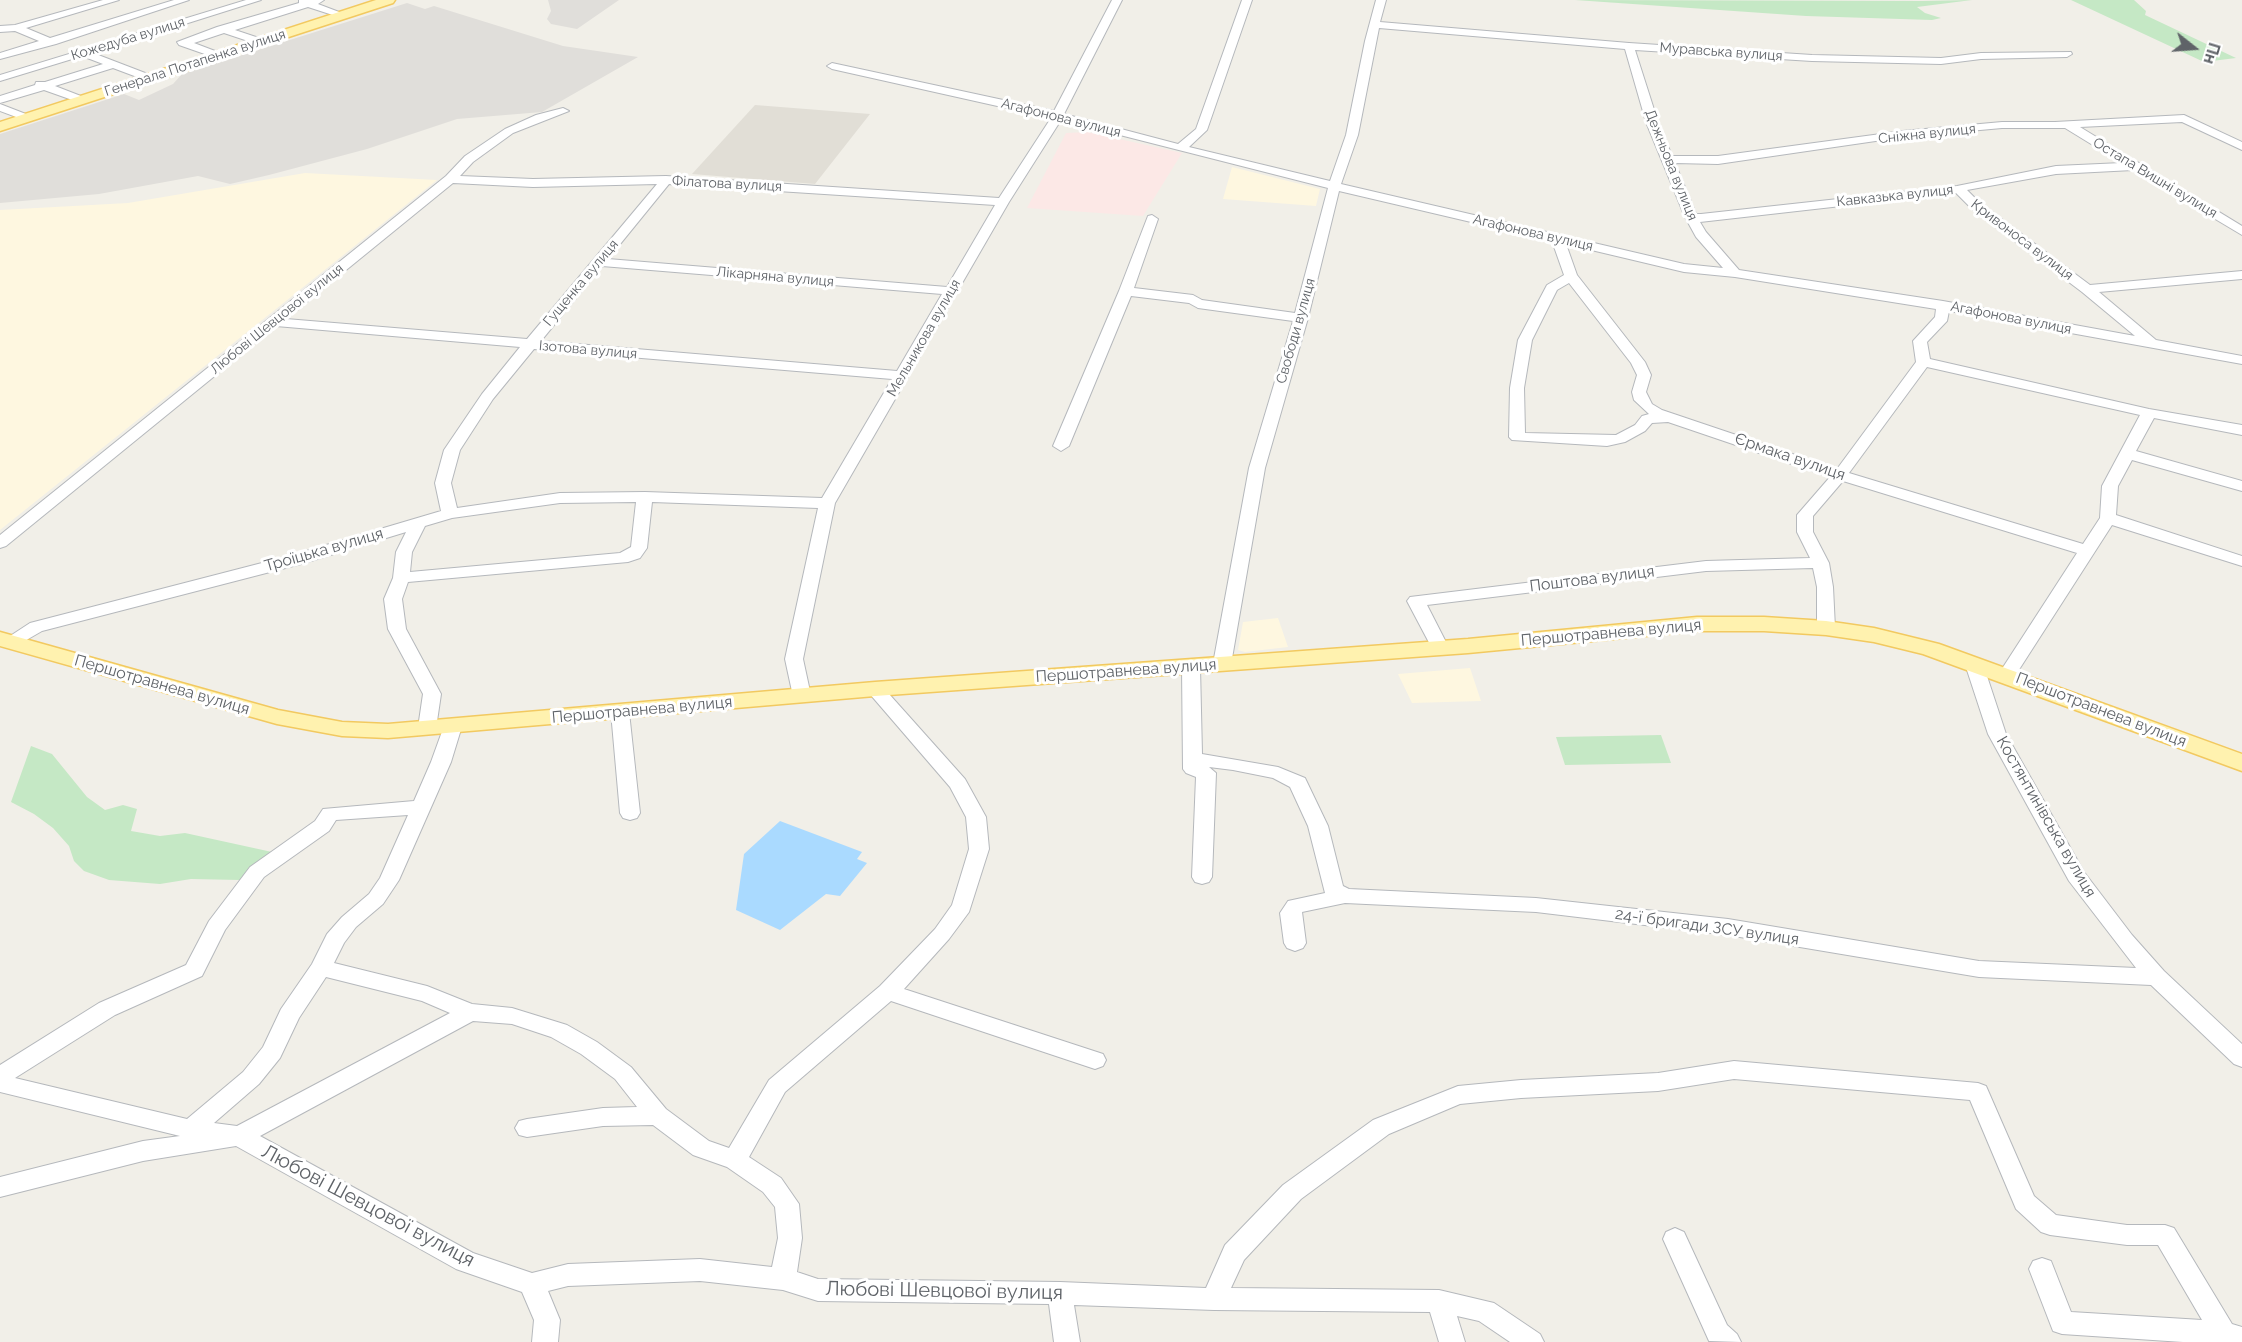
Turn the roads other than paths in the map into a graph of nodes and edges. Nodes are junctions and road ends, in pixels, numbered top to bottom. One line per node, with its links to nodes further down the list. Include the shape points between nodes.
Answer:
1 (114, 0): 16 (street)
2 (184, 0): 11 (street, Кожедуба вулиця)
3 (219, 0): 10 (street)
4 (256, 0): 10 (street, Кожедуба вулиця)
5 (1117, 0): 39 (street, Мельникова вулиця)
6 (1247, 0): 44 (street, via 1201,130)
7 (1381, 0): 15 (street, Свободи вулиця)
8 (308, 1): 12 (street); 13 (street, Кожедуба вулиця)
9 (379, 1): 12 (main road, Генерала Потапенка вулиця)
10 (235, 6): 13 (street); 14 (street, Кожедуба вулиця)
11 (160, 8): 14 (street); 20 (street, Кожедуба вулиця)
12 (342, 15): 17 (main road, Генерала Потапенка вулиця)
13 (265, 18): 17 (street); 18 (street, Кожедуба вулиця)
14 (194, 19): 18 (street); 19 (street, Кожедуба вулиця)
15 (1376, 25): 23 (street, Муравська вулиця); 49 (street, Свободи вулиця, via 1352,135)
16 (5, 27): 20 (street)
17 (299, 29): 21 (main road, Генерала Потапенка вулиця)
18 (224, 30): 21 (street); 22 (street, Кожедуба вулиця)
19 (152, 32): 22 (street); 24 (street, Кожедуба вулиця)
20 (50, 41): 24 (street); 26 (street, Кожедуба вулиця)
21 (261, 42): 27 (main road, Генерала Потапенка вулиця)
22 (183, 43): 27 (street)
23 (1629, 46): 25 (street, Муравська вулиця, via 1916,61); 45 (street, Дежньова вулиця)
24 (84, 53): 28 (street); 31 (street, Кожедуба вулиця)
25 (2067, 54)
26 (0, 56)
27 (219, 56): 33 (main road, Генерала Потапенка вулиця)
28 (111, 65): 33 (street); 34 (street, Кожедуба вулиця)
29 (832, 66): 39 (street, Агафонова вулиця)
30 (0, 67): 31 (street)
31 (18, 73): 32 (street, Кожедуба вулиця); 34 (street)
32 (0, 78)
33 (148, 78): 36 (main road, Генерала Потапенка вулиця)
34 (44, 86): 35 (street, Кожедуба вулиця); 36 (street)
35 (0, 100)
36 (82, 100): 40 (main road, Генерала Потапенка вулиця)
37 (0, 107): 40 (street)
38 (563, 111): 47 (street, Любові Шевцової вулиця, via 509,131 469,159)
39 (1057, 117): 44 (street, Агафонова вулиця); 51 (street, Мельникова вулиця)
40 (27, 118): 42 (main road, Генерала Потапенка вулиця)
41 (2068, 125): 43 (street, Сніжна вулиця, via 2188,118); 45 (street, Сніжна вулиця, via 1928,131 1718,160); 46 (street, Остапа Вишні вулиця)
42 (0, 127)
43 (2242, 146)
44 (1181, 147): 49 (street, Агафонова вулиця)
45 (1667, 159): 52 (street, Дежньова вулиця)
46 (2134, 166): 50 (street, Кавказька вулиця, via 2056,170); 54 (street, Остапа Вишні вулиця)
47 (450, 179): 48 (street, Філатова вулиця, via 533,183); 65 (street, Любові Шевцової вулиця)
48 (666, 180): 51 (street, Філатова вулиця); 56 (street, Гущенка вулиця)
49 (1334, 187): 55 (street, Агафонова вулиця); 64 (street, Свободи вулиця)
50 (1959, 189): 52 (street, Кавказька вулиця); 60 (street, Кривоноса вулиця)
51 (1003, 202): 61 (street, Мельникова вулиця)
52 (1690, 217): 57 (street, Дежньова вулиця)
53 (1152, 219): 62 (street)
54 (2242, 231)
55 (1557, 237): 57 (street, Агафонова вулиця, via 1684,268); 59 (street, Єрмака вулиця)
56 (599, 262): 61 (street, Лікарняна вулиця); 66 (street, Гущенка вулиця)
57 (1735, 273): 63 (street, Агафонова вулиця)
58 (2242, 275): 60 (street, Кривоноса вулиця)
59 (1571, 276): 72 (street, Єрмака вулиця, via 1638,362 1644,375 1641,400); 72 (street, via 1552,288 1525,340 1517,388 1517,437 1607,441 1631,434 1647,419)
60 (2087, 289): 67 (street, Кривоноса вулиця)
61 (951, 291): 70 (street, Мельникова вулиця)
62 (1126, 291): 64 (street); 74 (street)
63 (1942, 305): 67 (street, Агафонова вулиця); 69 (street, via 1942,318 1920,341)
64 (1301, 318): 91 (street, Свободи вулиця, via 1257,468)
65 (274, 322): 66 (street, Ізотова вулиця); 83 (street, Любові Шевцової вулиця)
66 (531, 345): 70 (street, Ізотова вулиця); 80 (street, Гущенка вулиця, via 487,397 452,450 443,483)
67 (2154, 345): 68 (street, Агафонова вулиця)
68 (2242, 360)
69 (1923, 362): 71 (street); 76 (street)
70 (903, 376): 79 (street, Мельникова вулиця)
71 (2149, 413): 73 (street); 75 (street)
72 (1669, 417): 76 (street, Єрмака вулиця)
73 (2242, 430)
74 (1061, 446)
75 (2128, 454): 77 (street); 81 (street, via 2110,486)
76 (1840, 475): 84 (street, Єрмака вулиця); 86 (street, via 1805,515 1805,532)
77 (2242, 486)
78 (645, 497): 79 (street, Троїцька вулиця); 80 (street, Троїцька вулиця, via 560,498); 87 (street, via 639,548 622,558)
79 (827, 502): 96 (street, Мельникова вулиця, via 794,659)
80 (450, 514): 82 (street, Троїцька вулиця)
81 (2108, 518): 84 (street); 85 (street)
82 (419, 523): 87 (street, via 404,552); 89 (street, Троїцька вулиця, via 295,560 36,627)
83 (0, 543)
84 (2085, 550): 94 (street)
85 (2242, 561)
86 (1821, 563): 88 (street); 90 (street, Поштова вулиця, via 1706,566 1416,601)
87 (401, 578): 99 (street, via 393,599 394,618 432,694)
88 (1827, 628): 90 (main road, Першотравнева вулиця, via 1697,624); 92 (main road, Першотравнева вулиця, via 1874,635)
89 (5, 641): 99 (main road, Першотравнева вулиця, via 277,717 342,729)
90 (1440, 648): 91 (main road, Першотравнева вулиця)
91 (1222, 664): 93 (main road, Першотравнева вулиця)
92 (1974, 664): 94 (main road, Першотравнева вулиця); 108 (street, Костянтинівська вулиця, via 1997,734 2076,876)
93 (1191, 667): 95 (main road, Першотравнева вулиця); 100 (street)
94 (2007, 675): 101 (main road, Першотравнева вулиця)
95 (875, 689): 96 (main road, Першотравнева вулиця); 109 (street, via 958,784 976,817 979,849 963,907)
96 (802, 696): 97 (main road, Першотравнева вулиця)
97 (620, 712): 98 (main road, Першотравнева вулиця); 103 (street)
98 (453, 726): 99 (main road, Першотравнева вулиця); 102 (street)
99 (427, 728)
100 (1192, 759): 104 (street, via 1193,769 1206,773); 105 (street, via 1278,773 1298,783 1318,825 1334,890)
101 (2242, 763)
102 (422, 807): 107 (street, via 389,880 335,939); 113 (street, via 330,814 322,826 257,872 216,926 194,969 107,1009)
103 (630, 813)
104 (1202, 877)
105 (1345, 896): 106 (street, 24-ї бригади ЗСУ вулиця, via 1295,906 1290,913); 108 (street, 24-ї бригади ЗСУ вулиця, via 1536,905 1728,927 1979,969)
106 (1295, 943)
107 (321, 968): 110 (street, via 427,994); 117 (street, via 289,1015 272,1052 251,1078)
108 (2156, 977): 111 (street, Костянтинівська вулиця)
109 (888, 992): 112 (street); 119 (street, via 777,1086)
110 (470, 1012): 115 (street, via 512,1016 589,1048 623,1073); 118 (street)
111 (2242, 1058)
112 (1095, 1060)
113 (0, 1076)
114 (0, 1083): 117 (street, Любові Шевцової вулиця)
115 (658, 1116): 116 (street, via 603,1117); 119 (street, via 701,1148)
116 (527, 1128)
117 (191, 1129): 118 (street, Любові Шевцової вулиця)
118 (239, 1136): 120 (street, via 143,1151); 124 (street, Любові Шевцової вулиця, via 465,1261)
119 (735, 1160): 123 (street, via 772,1185 787,1204 789,1238)
120 (0, 1187)
121 (1675, 1239): 133 (street, via 1718,1333)
122 (2042, 1269): 128 (street, via 2062,1323)
123 (783, 1279): 124 (street, Любові Шевцової вулиця, via 700,1270 568,1275); 125 (street, Любові Шевцової вулиця, via 818,1290)
124 (532, 1284): 129 (street, via 547,1320)
125 (1060, 1293): 126 (street, Любові Шевцової вулиця); 130 (street)
126 (1214, 1299): 127 (street, Любові Шевцової вулиця); 128 (street, via 1234,1253 1292,1192 1381,1127 1458,1095 1659,1082 1734,1070 1978,1092 2025,1202 2050,1226 2165,1235)
127 (1439, 1301): 131 (street); 132 (street, Любові Шевцової вулиця, via 1485,1311)
128 (2233, 1336)
129 (545, 1342)
130 (1067, 1342)
131 (1452, 1342)
132 (1531, 1342)
133 (1728, 1342)

